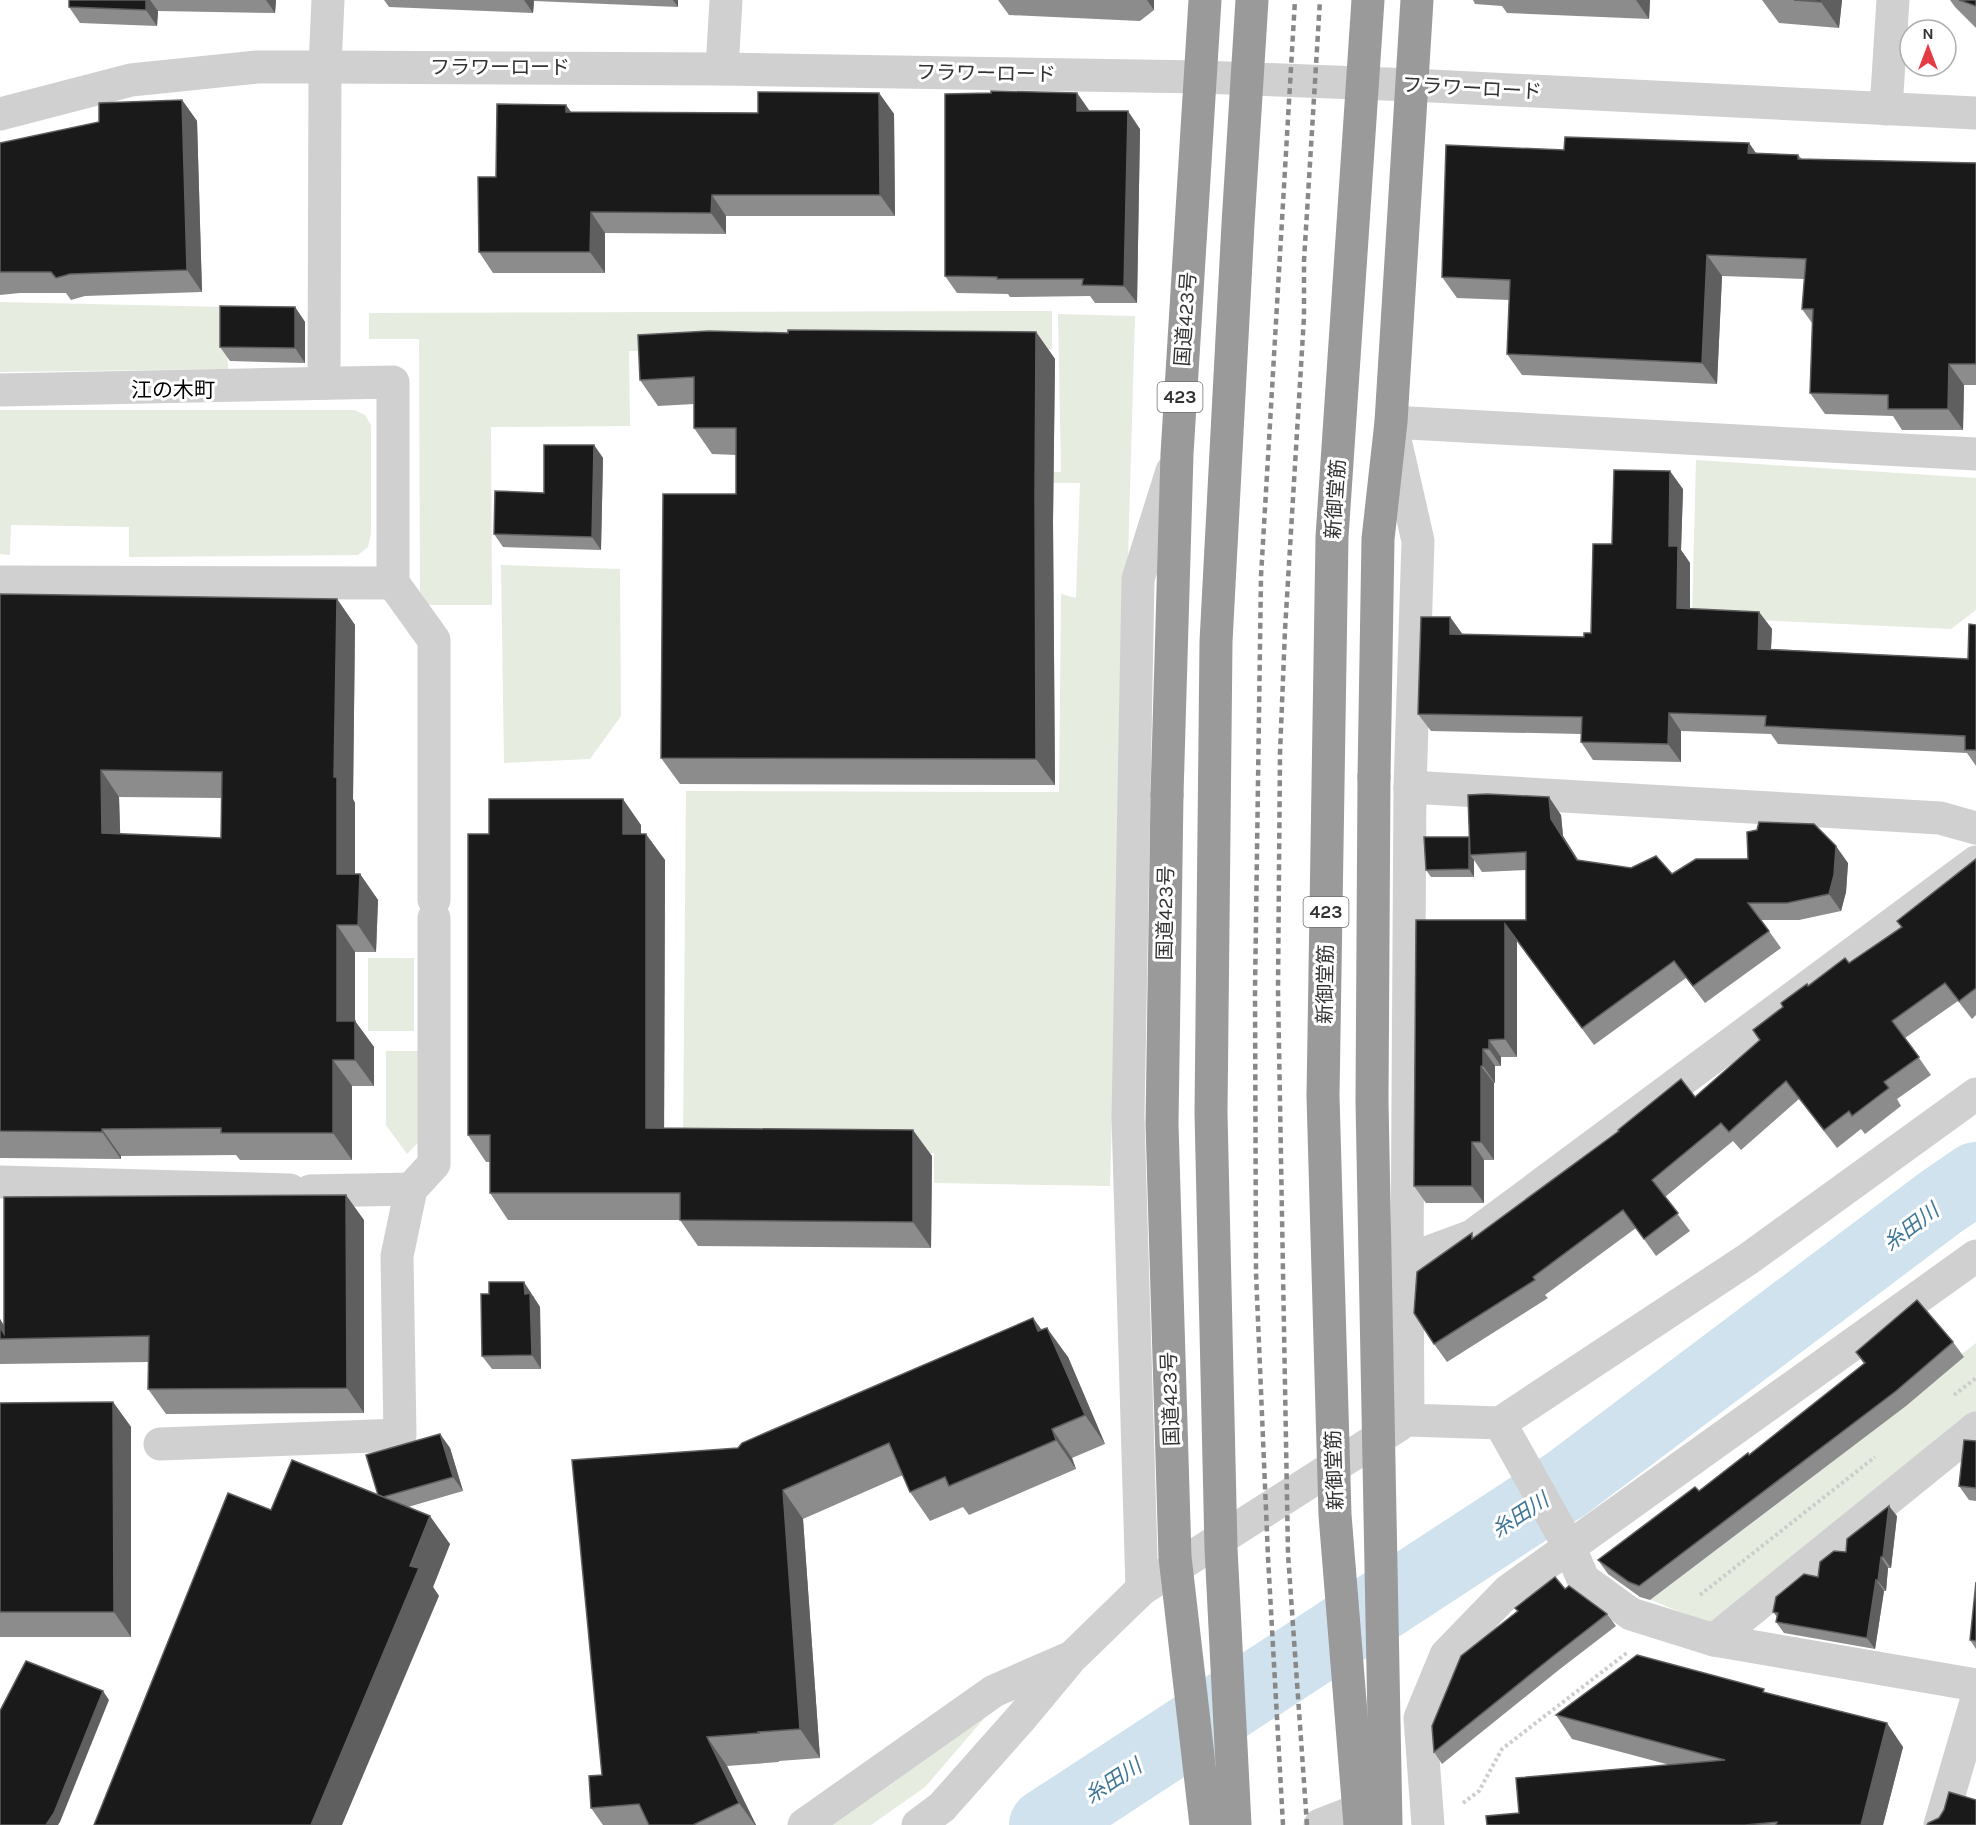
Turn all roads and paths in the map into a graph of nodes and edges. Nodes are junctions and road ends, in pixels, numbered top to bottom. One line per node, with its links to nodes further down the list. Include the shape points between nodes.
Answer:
1 (328, 0): 8 (street)
2 (726, 0): 9 (street)
3 (1205, 0): 10 (highway, 国道423号 / 423)
4 (1252, 0): 44 (highway, 423, bridge, via 1216,642 1210,1113 1221,1548)
5 (1368, 0): 46 (highway, 新御堂筋 / 423, bridge, via 1332,537 1323,1096 1335,1515)
6 (1417, 0): 11 (highway, 423)
7 (1893, 0): 12 (street)
8 (325, 67): 9 (street, フラワーロード); 14 (street, フラワーロード, via 257,67 131,80); 15 (street)
9 (722, 69): 10 (street, フラワーロード)
10 (1201, 77): 11 (street, フラワーロード); 18 (highway, 国道423号 / 423)
11 (1412, 85): 12 (street, フラワーロード); 17 (highway, 423)
12 (1886, 109): 13 (street, フラワーロード)
13 (1976, 113)
14 (0, 114)
15 (324, 383): 16 (street); 21 (street, via 393,382)
16 (0, 390)
17 (1391, 422): 19 (street); 22 (street, via 1419,541); 47 (highway, 423, bridge, via 1378,539 1372,1101)
18 (1177, 454): 35 (street, via 1138,579 1128,1117); 43 (highway, 国道423号 / 423, bridge, via 1162,1124 1175,1557)
19 (1976, 454)
20 (0, 582): 21 (street)
21 (393, 583): 27 (street, via 434,639 434,1164)
22 (1410, 787): 23 (street, via 1940,818); 29 (street)
23 (1976, 828)
24 (1976, 862): 29 (street, via 1472,1236)
25 (1976, 1094): 31 (street, via 1748,1259)
26 (0, 1182): 27 (street, via 300,1191)
27 (411, 1189): 33 (street, via 397,1257 399,1435)
28 (1976, 1256): 34 (street)
29 (1407, 1260): 30 (street)
30 (1408, 1420): 31 (street); 35 (street)
31 (1500, 1423): 34 (street)
32 (1976, 1428): 36 (street)
33 (159, 1444)
34 (1570, 1548): 36 (street, via 1583,1579 1631,1614); 40 (street, via 1508,1591 1446,1655 1420,1718)
35 (1142, 1589): 37 (street)
36 (1714, 1640): 38 (street)
37 (1071, 1658): 41 (street, via 994,1691); 42 (street, via 942,1807)
38 (1976, 1685)
39 (1976, 1702): 49 (street)
40 (1425, 1785): 45 (street); 48 (street)
41 (804, 1825)
42 (918, 1825)
43 (1206, 1825)
44 (1234, 1825)
45 (1320, 1825)
46 (1360, 1825)
47 (1386, 1825)
48 (1428, 1825)
49 (1940, 1825)

